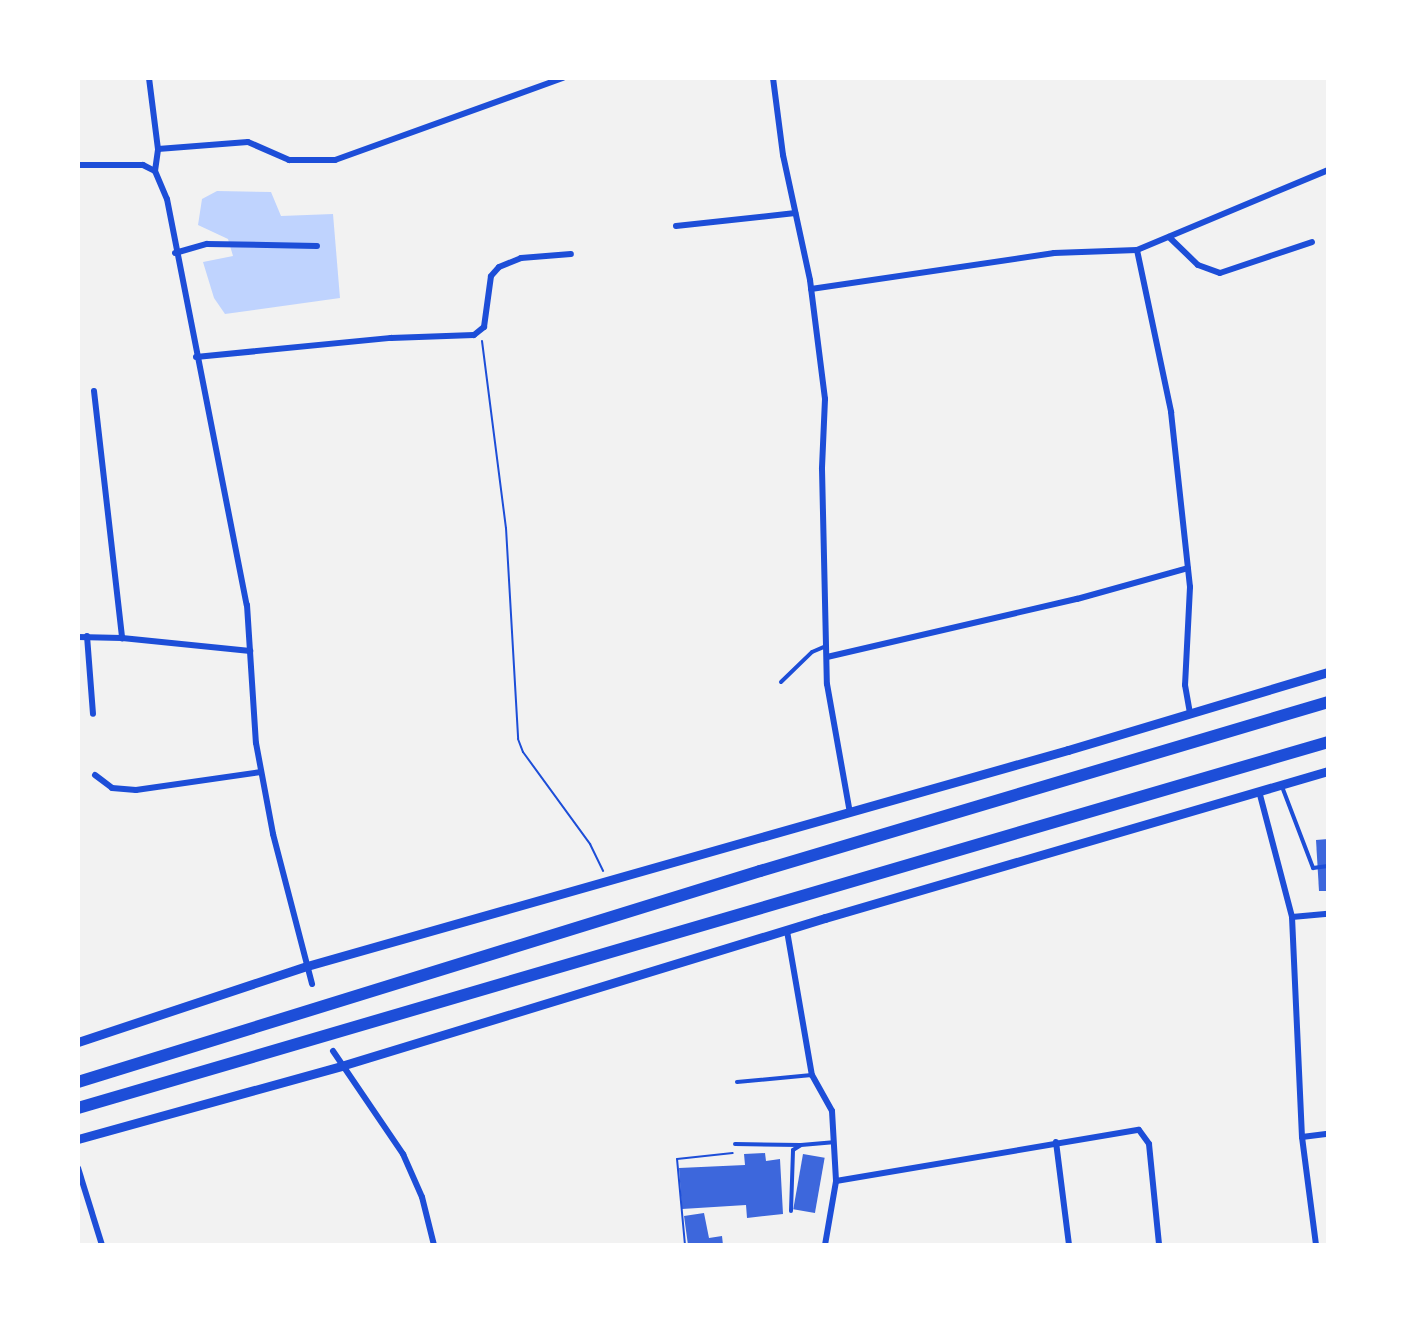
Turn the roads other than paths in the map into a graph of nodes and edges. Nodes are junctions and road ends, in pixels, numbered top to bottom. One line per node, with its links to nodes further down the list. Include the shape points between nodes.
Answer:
1 (149, 78): 4 (street)
2 (562, 78): 4 (street, via 472,114 327,161 289,160 248,142)
3 (773, 78): 8 (street)
4 (158, 149): 7 (street)
5 (78, 165): 7 (street, via 142,165)
6 (1328, 170): 10 (street)
7 (155, 171): 14 (street, via 167,199)
8 (795, 213): 9 (street); 16 (street)
9 (676, 226)
10 (1169, 237): 11 (street, via 1198,265 1220,273); 13 (street)
11 (1312, 242)
12 (317, 246): 14 (street, via 207,244)
13 (1137, 250): 16 (street, via 1054,253); 19 (street, via 1171,412)
14 (175, 254): 17 (street)
15 (571, 254): 17 (street, via 521,258 499,267 491,276 481,331 468,337 391,338)
16 (811, 289): 23 (street, via 826,427 822,469)
17 (196, 357): 24 (street, via 247,605)
18 (94, 390): 22 (street)
19 (1188, 568): 25 (street, via 1077,599); 29 (street, via 1185,685)
20 (87, 636): 21 (street); 22 (street); 30 (street)
21 (78, 637)
22 (122, 638): 24 (street)
23 (827, 645): 25 (street); 27 (lane, via 812,652)
24 (250, 651): 33 (street)
25 (827, 657): 37 (street, via 827,684)
26 (1328, 672): 29 (street)
27 (781, 682)
28 (1328, 702): 48 (highway, via 748,875)
29 (1190, 713): 37 (street)
30 (93, 714)
31 (1328, 742): 50 (highway)
32 (1328, 771): 35 (street)
33 (261, 772): 34 (street, via 136,790 111,788); 42 (street)
34 (95, 775)
35 (1281, 784): 36 (street); 38 (lane, via 1313,868)
36 (1259, 791): 40 (street); 41 (street)
37 (850, 813): 42 (street)
38 (1328, 866)
39 (1328, 914): 40 (street)
40 (1292, 917): 52 (street)
41 (787, 931): 46 (street); 47 (street)
42 (307, 966): 43 (street); 44 (street)
43 (312, 984)
44 (78, 1042)
45 (333, 1051): 46 (street)
46 (341, 1066): 53 (street); 62 (street, via 403,1154 422,1197)
47 (812, 1075): 49 (lane); 54 (street, via 832,1111)
48 (78, 1082)
49 (737, 1082)
50 (78, 1108)
51 (1328, 1134): 52 (street)
52 (1302, 1137): 66 (street)
53 (78, 1139)
54 (834, 1142): 57 (lane); 59 (street)
55 (1056, 1142): 59 (street); 64 (street); 65 (street, via 1126,1131 1144,1132 1149,1144)
56 (735, 1144): 57 (lane)
57 (801, 1144): 60 (lane, via 793,1150)
58 (78, 1168): 61 (street)
59 (836, 1181): 63 (street)
60 (791, 1211)
61 (102, 1245)
62 (434, 1245)
63 (825, 1245)
64 (1069, 1245)
65 (1159, 1245)
66 (1316, 1245)

